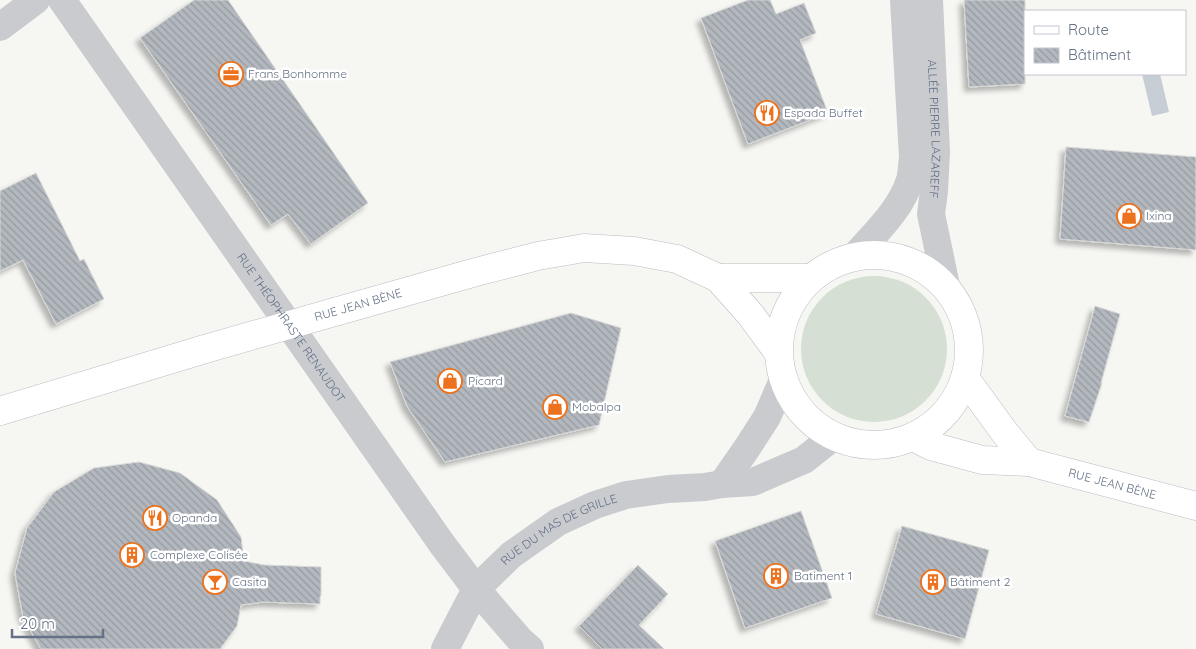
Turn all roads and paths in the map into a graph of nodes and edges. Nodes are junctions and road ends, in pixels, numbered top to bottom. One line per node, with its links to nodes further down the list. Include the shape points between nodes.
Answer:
1 (36, 0): 5 (street)
2 (62, 0): 20 (street, RUE THÉOPHRASTE RENAUDOT)
3 (904, 0): 6 (street, ALLÉE PIERRE LAZAREFF)
4 (929, 0): 6 (street, ALLÉE PIERRE LAZAREFF)
5 (0, 27)
6 (921, 93): 7 (street, ALLÉE PIERRE LAZAREFF, via 911,178 905,194); 10 (street, ALLÉE PIERRE LAZAREFF, via 936,152 931,214)
7 (856, 255): 9 (main road, via 840,260); 10 (main road, via 889,255 920,266)
8 (718, 278): 9 (main road, RUE JEAN BÈNE); 11 (main road, RUE JEAN BÈNE); 14 (main road, RUE JEAN BÈNE, bridge, via 677,259 634,251 584,248 538,256 205,349)
9 (810, 278): 11 (main road, via 786,311)
10 (946, 286): 12 (main road, via 968,330)
11 (778, 352): 13 (main road)
12 (965, 378): 16 (main road, via 959,393 940,419); 17 (main road)
13 (784, 380): 15 (main road, via 791,398 803,413); 18 (street, via 767,416)
14 (0, 411)
15 (834, 436): 16 (main road, via 853,443 873,445); 18 (street, RUE DU MAS DE GRILLE, via 804,460 754,482)
16 (913, 437): 17 (main road, RUE JEAN BÈNE, via 931,446 982,460)
17 (1029, 462): 19 (main road, RUE JEAN BÈNE)
18 (722, 484): 20 (street, RUE DU MAS DE GRILLE, via 634,494 595,505 558,522 511,556)
19 (1196, 506)
20 (476, 589): 21 (street, RUE DU MAS DE GRILLE); 22 (street, RUE THÉOPHRASTE RENAUDOT)
21 (445, 649)
22 (530, 649)

